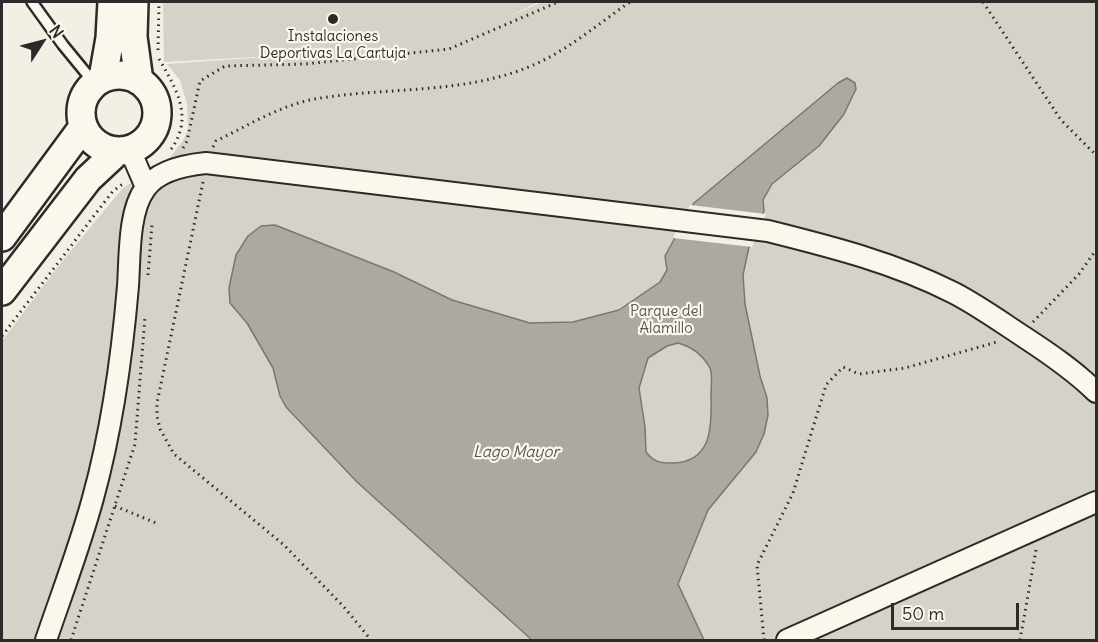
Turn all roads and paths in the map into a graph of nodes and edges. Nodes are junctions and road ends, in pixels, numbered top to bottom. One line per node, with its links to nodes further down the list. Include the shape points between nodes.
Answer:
1 (32, 2): 7 (lane, via 63,45)
2 (112, 2): 7 (street, via 110,38)
3 (134, 2): 8 (street, via 133,37)
4 (558, 2): 13 (path, via 449,49 305,64 225,66 200,81 188,141)
5 (630, 2): 12 (path, via 561,51 530,66 490,79 320,98 291,105 216,141)
6 (983, 2): 11 (path, via 1061,120)
7 (99, 81): 8 (street, via 115,75); 9 (street, via 82,104)
8 (139, 81): 10 (street, via 154,100 155,124 141,144)
9 (83, 127): 10 (street, via 89,137 107,150); 16 (street)
10 (124, 150): 14 (street); 19 (street, via 88,178)
11 (1096, 155)
12 (206, 163): 13 (street); 21 (street, via 768,231 829,246 919,277 956,294); 29 (path, via 157,403 160,429 182,462 284,545)
13 (168, 172): 14 (street)
14 (146, 187): 27 (street, via 135,210 125,324 109,432 93,499)
15 (153, 221): 18 (path)
16 (2, 237)
17 (1096, 250): 21 (path, via 1079,274)
18 (148, 279)
19 (2, 291)
20 (145, 315): 24 (path, via 135,444)
21 (1021, 335): 22 (street); 30 (path, via 905,368 859,374 843,367 826,385 794,493 756,565)
22 (1096, 392)
23 (1096, 502): 26 (street)
24 (115, 506): 25 (path); 28 (path)
25 (156, 523)
26 (1040, 527): 31 (street); 32 (path)
27 (46, 640)
28 (71, 640)
29 (371, 640)
30 (764, 640)
31 (787, 640)
32 (1020, 640)

